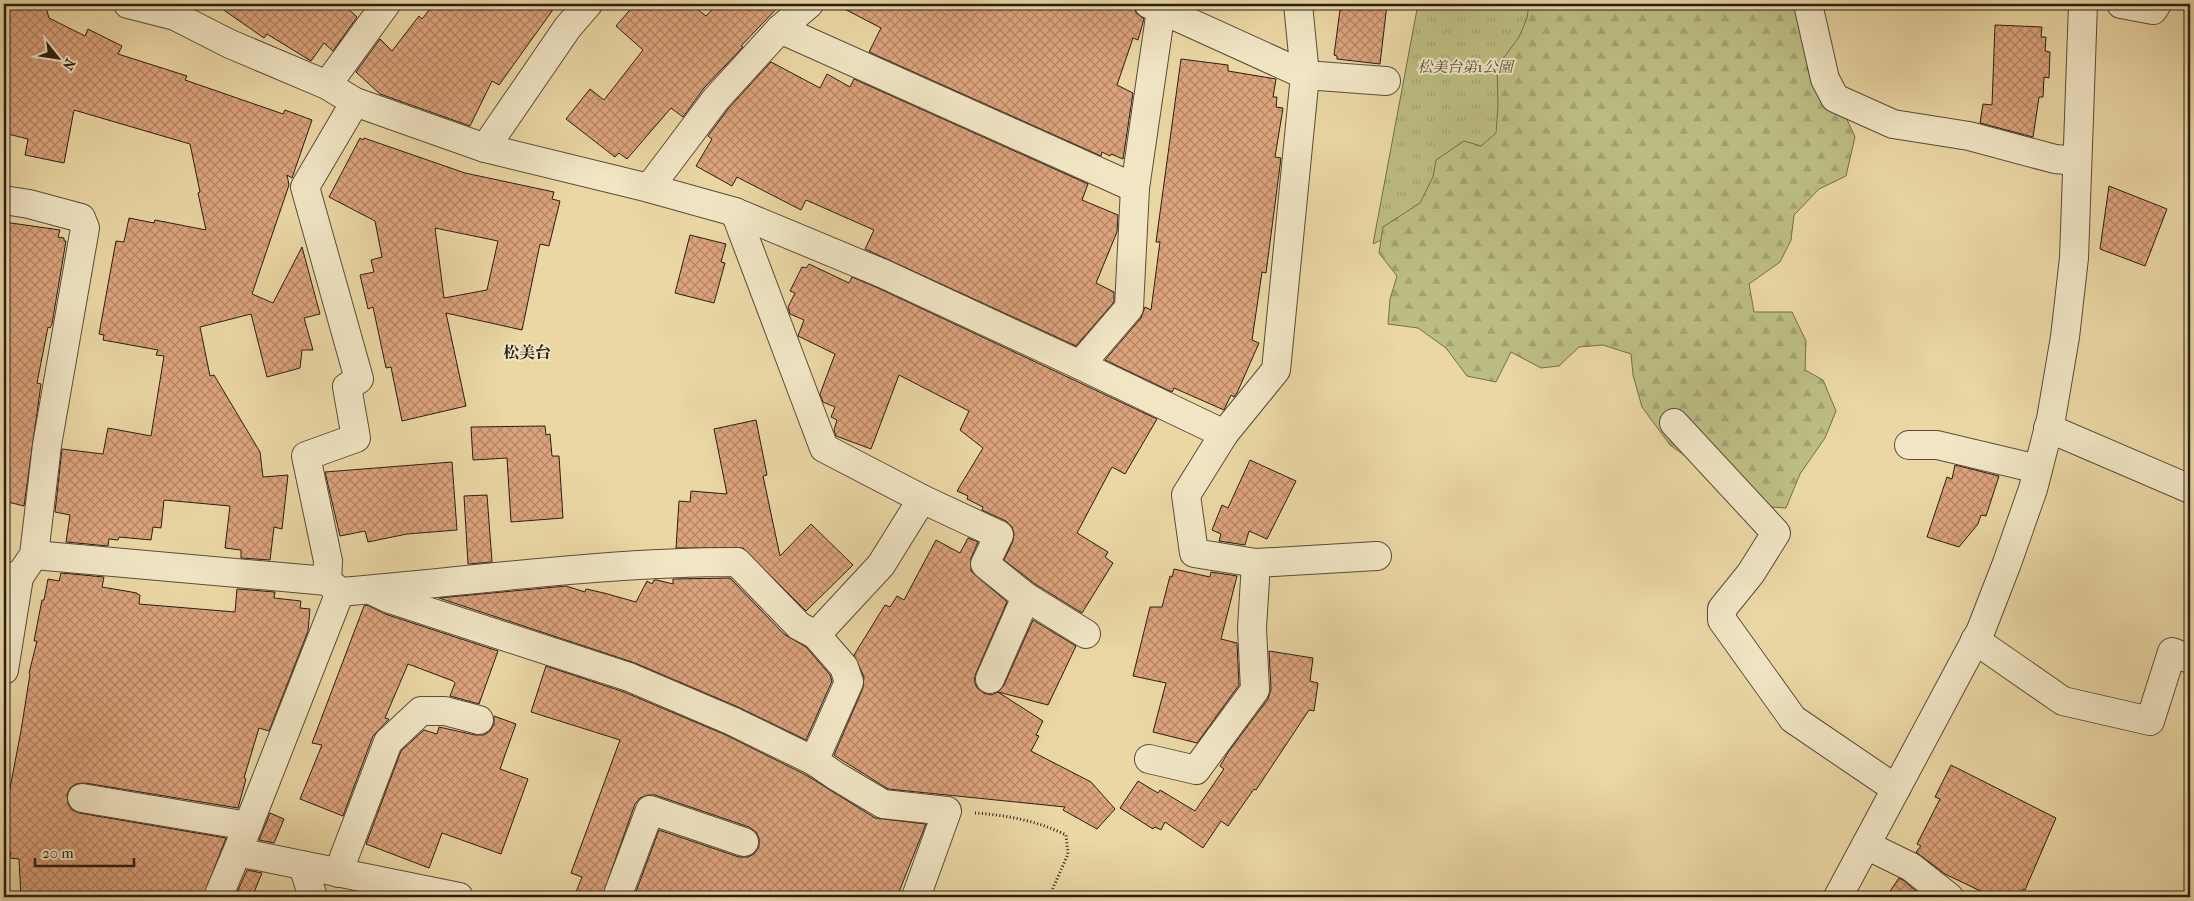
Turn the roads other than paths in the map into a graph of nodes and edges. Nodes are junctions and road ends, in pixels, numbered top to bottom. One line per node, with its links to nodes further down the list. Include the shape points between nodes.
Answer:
1 (128, 4): 11 (street)
2 (386, 4): 15 (street)
3 (588, 4): 17 (street, via 568,27)
4 (809, 4): 12 (street)
5 (1298, 4): 13 (street)
6 (1808, 4): 18 (street, via 1826,79 1835,98 1893,124 1969,136 2055,159)
7 (2083, 4): 18 (street)
8 (2121, 4): 9 (street, via 2153,10)
9 (2157, 4)
10 (1155, 7): 13 (street); 20 (street)
11 (180, 10): 15 (street, via 230,44)
12 (780, 29): 19 (street, via 716,98); 20 (street)
13 (1305, 75): 14 (street); 26 (street, via 1276,370)
14 (1386, 81)
15 (327, 85): 16 (street)
16 (354, 102): 17 (street); 34 (street, via 305,187 359,379 347,387 356,438 306,456)
17 (485, 148): 19 (street)
18 (2077, 161): 25 (street, via 2074,258 2065,337)
19 (649, 188): 22 (street)
20 (1135, 188): 23 (street, via 1129,308)
21 (4, 200): 33 (street, via 81,218 85,228 46,445)
22 (735, 212): 23 (street, via 884,274); 30 (street, via 824,448)
23 (1080, 365): 26 (street)
24 (1674, 423): 46 (street, via 1776,533 1751,573 1722,609 1722,620 1793,718)
25 (2048, 428): 28 (street); 29 (street)
26 (1224, 434): 32 (street, via 1186,495 1194,553)
27 (1909, 445): 28 (street, via 1937,445)
28 (2038, 469): 39 (street, via 2007,563)
29 (2190, 490)
30 (922, 499): 36 (street, via 999,535 985,564); 38 (street, via 881,565)
31 (1377, 556): 32 (street)
32 (1256, 563): 44 (street, via 1252,628 1255,690 1196,770)
33 (19, 569): 34 (street); 41 (street)
34 (333, 586): 35 (street); 48 (street)
35 (369, 590): 38 (street, via 611,566 737,562 799,626); 45 (street, via 629,677 732,721)
36 (1026, 597): 37 (street); 42 (street)
37 (1086, 634)
38 (816, 635): 45 (street, via 844,668 849,682)
39 (1975, 640): 40 (street, via 2063,701 2150,721 2172,652); 46 (street)
40 (2190, 659)
41 (4, 670)
42 (990, 679)
43 (479, 720): 53 (street, via 446,711 421,712 388,742)
44 (1149, 759)
45 (814, 761): 58 (street, via 883,804 947,811)
46 (1896, 789): 50 (street)
47 (82, 798): 48 (street)
48 (248, 826): 51 (street)
49 (744, 842): 57 (street, via 650,810)
50 (1866, 845): 59 (street); 60 (street, via 1912,867)
51 (238, 852): 52 (street); 54 (street)
52 (303, 866): 53 (street); 55 (street)
53 (338, 873): 56 (street)
54 (218, 897)
55 (313, 897)
56 (459, 897)
57 (617, 897)
58 (916, 897)
59 (1838, 897)
60 (1949, 897)

